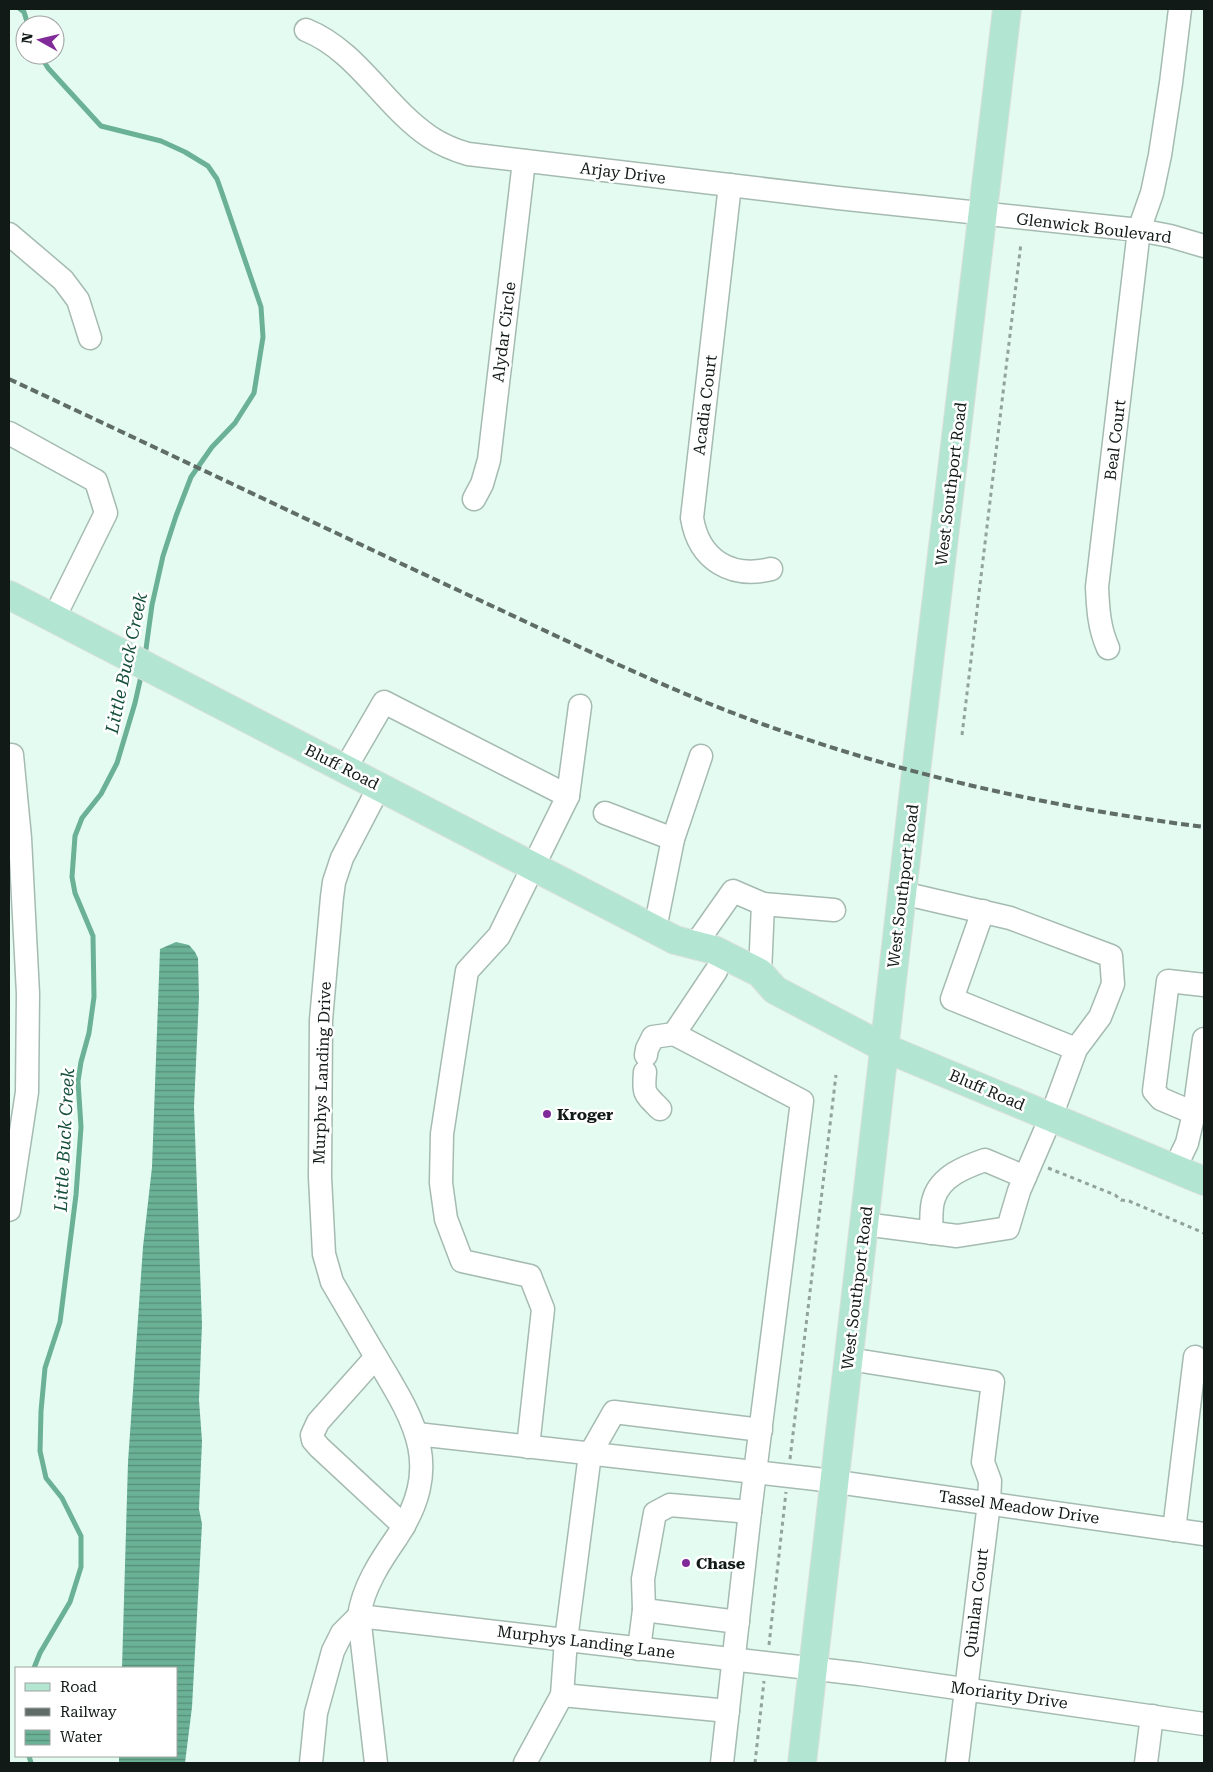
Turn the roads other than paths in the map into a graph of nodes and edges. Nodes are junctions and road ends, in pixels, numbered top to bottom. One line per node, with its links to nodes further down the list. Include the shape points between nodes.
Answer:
1 (1007, 9): 6 (main road, West Southport Road)
2 (1180, 9): 7 (street, Beal Court, via 1160,155 1152,193)
3 (306, 30): 4 (street, Arjay Drive, via 342,51 412,122 447,147 468,154)
4 (524, 161): 5 (street, Arjay Drive); 12 (street, Alydar Circle, via 489,460)
5 (730, 185): 6 (street, Arjay Drive); 13 (street, Acadia Court, via 692,518 702,546 718,563 744,572)
6 (983, 214): 7 (street, Glenwick Boulevard); 26 (main road, West Southport Road)
7 (1139, 230): 9 (street, Glenwick Boulevard); 16 (street, Beal Court, via 1097,587 1097,610)
8 (9, 234): 10 (street, via 64,280 78,300)
9 (1204, 246)
10 (90, 338)
11 (9, 434): 15 (street, via 96,481 106,513)
12 (474, 499)
13 (771, 569)
14 (9, 595): 15 (main road, Bluff Road)
15 (54, 618): 20 (main road, Bluff Road)
16 (1108, 648)
17 (580, 706): 22 (street)
18 (12, 755): 44 (street, via 28,994 26,1092)
19 (701, 756): 24 (street)
20 (345, 769): 21 (main road, Bluff Road); 22 (street, via 384,702)
21 (379, 787): 25 (main road, Bluff Road); 47 (street, Murphys Landing Drive, via 342,858 334,882 321,1020 320,1177 327,1270)
22 (568, 796): 25 (street)
23 (605, 813): 24 (street)
24 (673, 839): 30 (street)
25 (533, 866): 30 (main road, Bluff Road); 52 (street, via 499,936 467,971 442,1134 440,1183 446,1219 462,1261 530,1276 543,1309)
26 (902, 893): 29 (street); 36 (main road, West Southport Road)
27 (763, 904): 28 (street); 30 (street, via 733,891); 32 (street)
28 (834, 910)
29 (983, 911): 37 (street, via 952,999); 37 (street, via 1111,956 1113,984 1100,1017)
30 (675, 938): 31 (main road, Bluff Road); 32 (main road, Bluff Road, via 714,950)
31 (716, 971): 32 (main road, Bluff Road, via 754,990); 34 (street)
32 (768, 981): 36 (main road, Bluff Road)
33 (1204, 985): 39 (street, via 1168,981 1154,1091 1161,1099)
34 (674, 1034): 38 (street, via 653,1037 647,1049 643,1089); 50 (street, via 802,1101)
35 (1204, 1039): 39 (street)
36 (885, 1048): 40 (main road, Bluff Road); 45 (main road, West Southport Road)
37 (1076, 1049): 40 (street)
38 (660, 1108)
39 (1194, 1113): 41 (street, via 1187,1143)
40 (1051, 1117): 41 (main road, Bluff Road); 42 (street)
41 (1175, 1168): 43 (main road, Bluff Road)
42 (1028, 1169): 46 (street, via 1008,1228 957,1236); 46 (street, via 985,1160 963,1168 942,1183 933,1199)
43 (1204, 1180)
44 (9, 1210)
45 (864, 1224): 46 (street); 49 (main road, West Southport Road)
46 (931, 1233)
47 (376, 1357): 51 (street, Murphys Landing Drive, via 407,1409); 58 (street, via 318,1422 312,1438)
48 (1195, 1357): 59 (street)
49 (849, 1359): 55 (main road, West Southport Road); 56 (street, Quinlan Court, via 993,1382 983,1462 990,1481)
50 (760, 1430): 53 (street, via 614,1412); 54 (street)
51 (417, 1434): 52 (street, Tassel Meadow Drive); 58 (street, Murphys Landing Drive, via 421,1457 420,1483)
52 (528, 1447): 53 (street, Tassel Meadow Drive)
53 (590, 1454): 54 (street, Tassel Meadow Drive); 64 (street)
54 (755, 1472): 55 (street, Tassel Meadow Drive); 57 (street)
55 (835, 1481): 56 (street, Tassel Meadow Drive); 67 (main road, West Southport Road)
56 (989, 1503): 59 (street, Tassel Meadow Drive); 68 (street, Quinlan Court)
57 (750, 1512): 61 (street, via 670,1504 655,1513 643,1580); 63 (street)
58 (404, 1526): 62 (street, Murphys Landing Drive, via 368,1585)
59 (1174, 1530): 60 (street, Tassel Meadow Drive)
60 (1204, 1534)
61 (644, 1610): 63 (street); 65 (street)
62 (359, 1616): 64 (street, Murphys Landing Lane); 73 (street, Murphys Landing Drive, via 342,1633 333,1651 316,1713); 74 (street, Murphys Landing Drive)
63 (738, 1622): 66 (street)
64 (566, 1640): 65 (street, Murphys Landing Lane); 69 (street)
65 (639, 1649): 66 (street, Murphys Landing Lane)
66 (733, 1660): 67 (street, Murphys Landing Lane); 70 (street)
67 (813, 1669): 68 (street, Moriarity Drive); 77 (main road, West Southport Road)
68 (966, 1689): 71 (street, Moriarity Drive); 78 (street, Quinlan Court)
69 (562, 1695): 70 (street); 75 (street)
70 (728, 1711): 76 (street)
71 (1152, 1716): 72 (street, Moriarity Drive); 79 (street)
72 (1204, 1724)
73 (311, 1763)
74 (376, 1763)
75 (525, 1763)
76 (722, 1763)
77 (802, 1763)
78 (957, 1763)
79 (1146, 1763)

